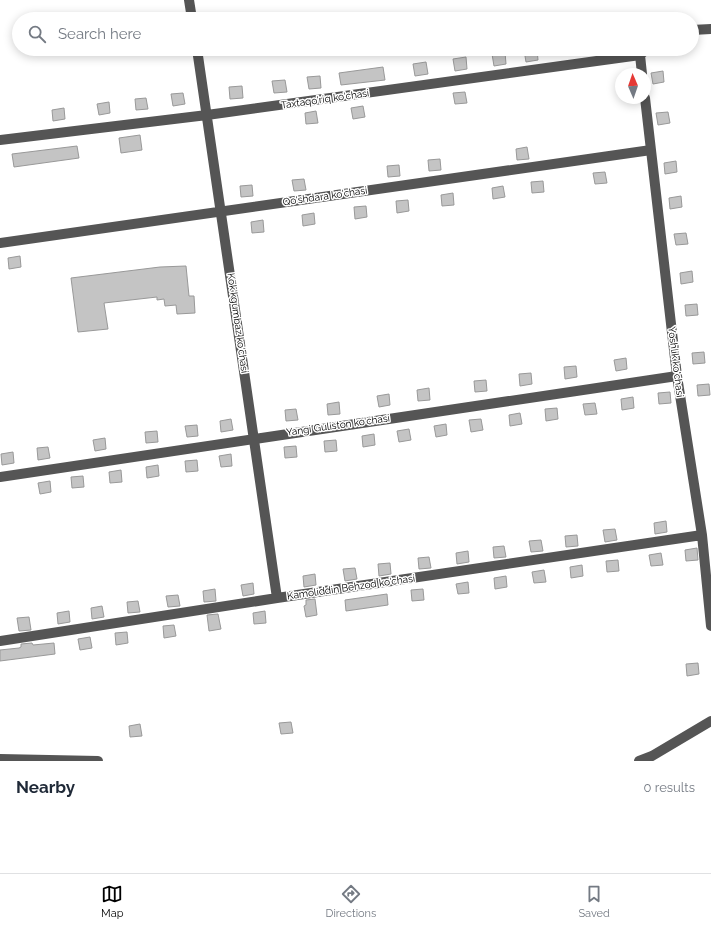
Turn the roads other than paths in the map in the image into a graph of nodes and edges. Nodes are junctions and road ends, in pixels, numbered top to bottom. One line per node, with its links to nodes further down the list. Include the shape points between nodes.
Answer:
1 (189, 0): 2 (street)
2 (191, 12)
3 (711, 29): 4 (street)
4 (699, 30)
5 (198, 56): 10 (street, Kok'kgumbaz ko'chasi)
6 (615, 56): 10 (street, Taxtaqo'riq ko'chasi)
7 (643, 56): 8 (street)
8 (642, 68)
9 (646, 104): 12 (street, Yoshlik ko'chasi)
10 (207, 115): 11 (street, Taxtaqo'riq ko'chasi); 13 (street, Kok'kgumbaz ko'chasi)
11 (0, 140)
12 (651, 150): 13 (street, Qo'shdara ko'chasi); 15 (street, Yoshlik ko'chasi)
13 (221, 211): 14 (street, Qo'shdara ko'chasi); 16 (street, Kok'kgumbaz ko'chasi)
14 (0, 244)
15 (677, 376): 16 (street, Yangi Guliston ko'chasi); 18 (street, Yoshlik ko'chasi)
16 (254, 438): 17 (street, Yangi Guliston ko'chasi); 19 (street, Kok'kgumbaz ko'chasi)
17 (0, 476)
18 (702, 535): 19 (street, Kamoliddin Behzod ko'chasi); 20 (street, Yoshlik ko'chasi)
19 (277, 598): 21 (street, Kamoliddin Behzod ko'chasi)
20 (711, 626)
21 (0, 641)
22 (711, 721): 25 (street)
23 (0, 759): 24 (street)
24 (98, 761)
25 (639, 761)

